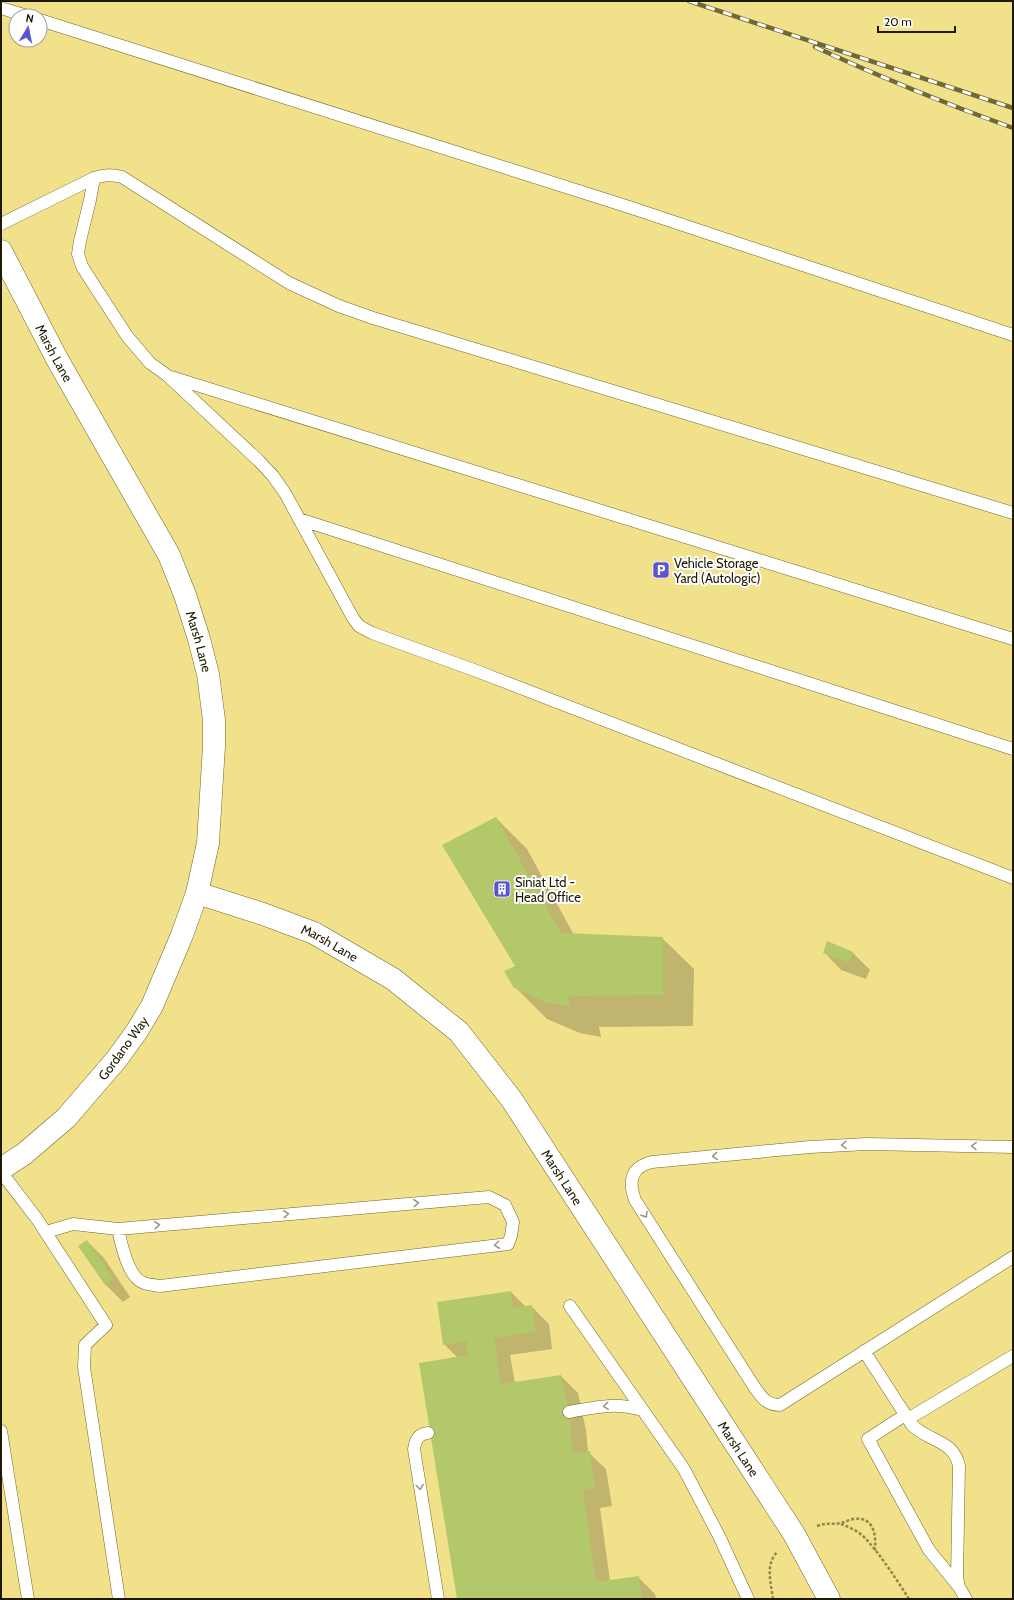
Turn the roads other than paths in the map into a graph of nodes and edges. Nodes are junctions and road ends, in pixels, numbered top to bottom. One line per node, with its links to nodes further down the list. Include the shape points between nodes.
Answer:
1 (48, 23): 5 (lane, via 629,207)
2 (94, 178): 3 (lane); 6 (lane, via 78,254 82,266 127,336 150,363); 7 (lane, via 105,174 122,177 289,283 339,306)
3 (1, 224)
4 (1, 251): 12 (street, Marsh Lane, via 57,359 169,555 199,639 208,674 214,720 214,746 208,843)
5 (1013, 335)
6 (168, 376): 8 (lane, via 259,461 277,482); 9 (lane)
7 (1013, 513)
8 (299, 519): 10 (lane); 11 (lane, via 353,618 359,626 372,634 474,670)
9 (1013, 639)
10 (1013, 750)
11 (1013, 878)
12 (197, 893): 14 (street, Gordano Way, via 152,1006 120,1054 66,1118); 31 (street, Marsh Lane, via 314,932 393,979 459,1032 512,1100 794,1534)
13 (1013, 1147): 19 (lane, one-way to 19, via 867,1144 810,1147 652,1162 636,1170 631,1190 635,1200 764,1400 772,1405 780,1405)
14 (1, 1170): 16 (lane)
15 (118, 1229): 15 (lane, one-way to 15, via 489,1197 505,1205 513,1222 508,1244 160,1286 143,1283 135,1275 125,1259); 16 (lane, via 73,1224)
16 (46, 1232): 28 (lane, via 106,1325 85,1345 84,1367)
17 (1013, 1257): 19 (lane)
18 (570, 1306): 21 (lane)
19 (864, 1351): 23 (lane)
20 (1013, 1356): 23 (lane)
21 (642, 1410): 22 (lane, one-way to 22, via 625,1406 606,1406); 30 (lane, via 684,1469)
22 (569, 1412)
23 (907, 1417): 26 (lane, via 918,1431 951,1448 957,1457); 26 (lane, via 868,1440 929,1550)
24 (1, 1431): 27 (lane)
25 (428, 1433): 29 (lane, one-way to 29, via 418,1436 414,1449)
26 (959, 1587): 32 (lane)
27 (28, 1599)
28 (119, 1599)
29 (438, 1599)
30 (748, 1599)
31 (829, 1599)
32 (966, 1599)

